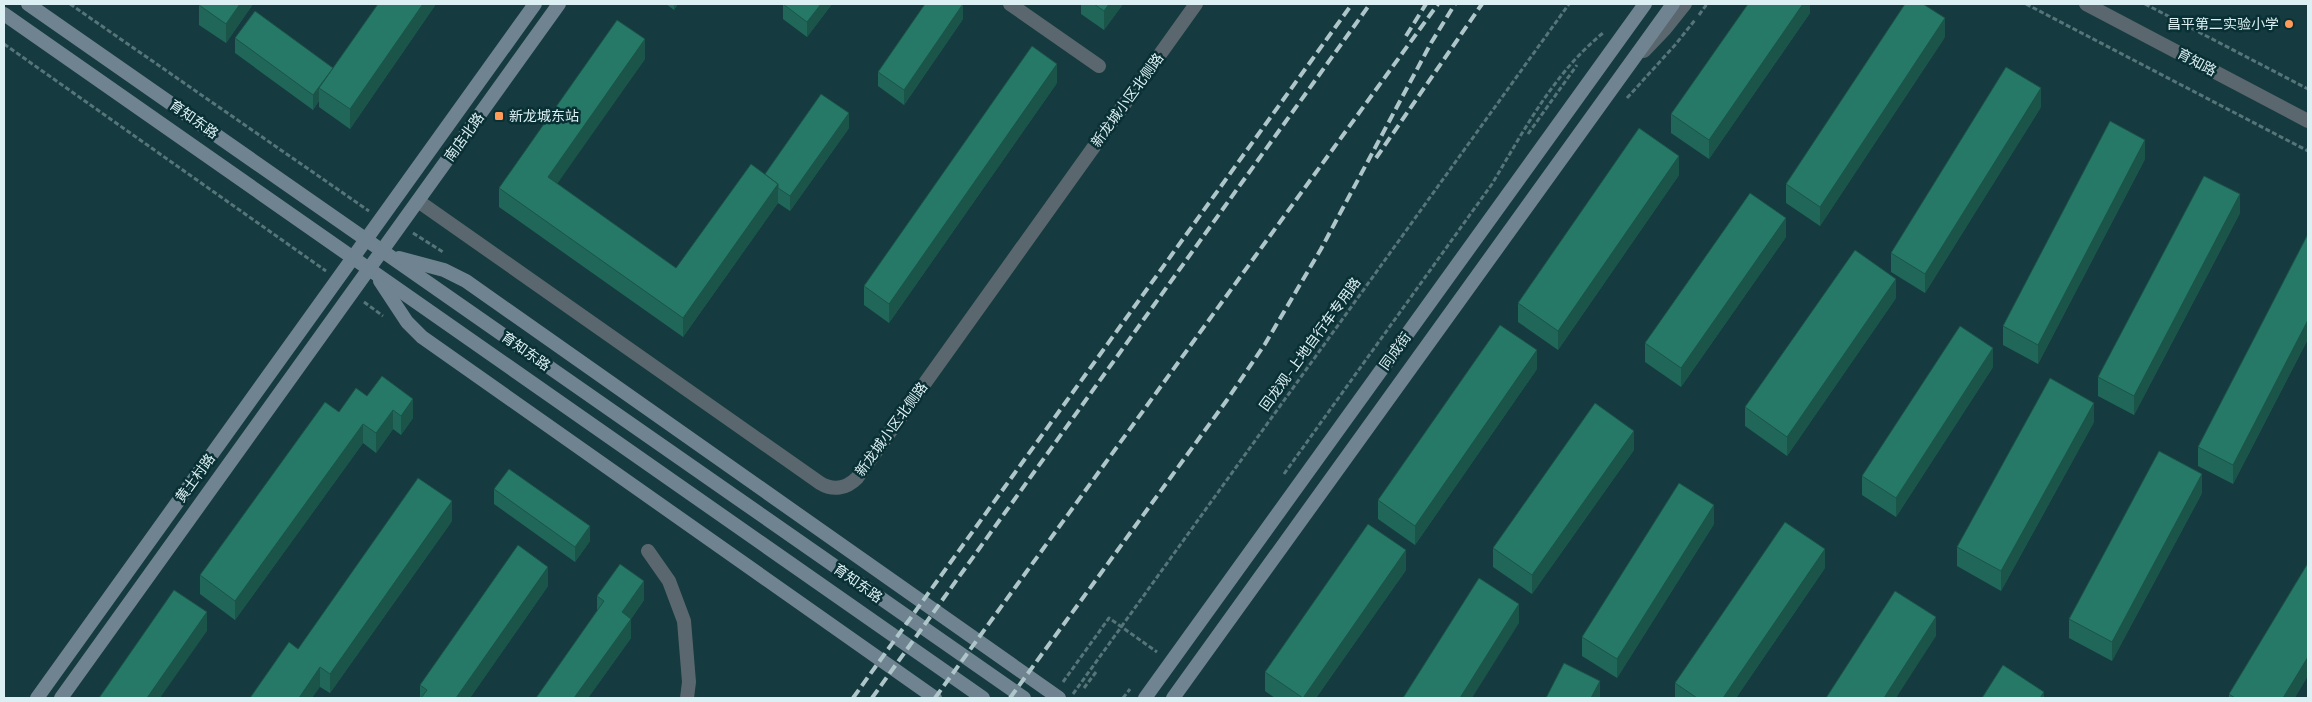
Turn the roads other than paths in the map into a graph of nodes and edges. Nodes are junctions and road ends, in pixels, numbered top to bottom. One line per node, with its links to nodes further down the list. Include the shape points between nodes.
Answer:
1 (28, 4): 15 (main road, 育知东路)
2 (535, 4): 15 (main road, 南店北路)
3 (559, 4): 14 (main road, 南店北路)
4 (1010, 4): 11 (street)
5 (1196, 4): 14 (street, 新龙城小区北侧路, via 857,478 845,486 832,488 820,483)
6 (1645, 4): 27 (main road, 同成街)
7 (1673, 4): 12 (main road, 同成街)
8 (1685, 4): 12 (street)
9 (2086, 4): 13 (street, 育知路)
10 (4, 14): 17 (main road, 育知东路)
11 (1099, 66)
12 (1619, 79): 28 (main road, 同成街)
13 (2308, 121)
14 (418, 201): 16 (main road, 南店北路)
15 (366, 240): 16 (main road, 育知东路); 17 (main road, 南店北路)
16 (382, 251): 18 (main road, 南店北路); 25 (main road, 育知东路); 26 (main road, via 444,270 466,281)
17 (353, 258): 18 (main road, 育知东路); 20 (main road, 黄土村路)
18 (369, 270): 21 (main road, 黄土村路); 23 (main road, via 422,337); 24 (main road, 育知东路)
19 (648, 551): 22 (street, via 669,581 684,621 689,682)
20 (37, 698)
21 (62, 698)
22 (687, 698)
23 (935, 698)
24 (983, 698)
25 (1024, 698)
26 (1059, 698)
27 (1146, 698)
28 (1173, 698)

